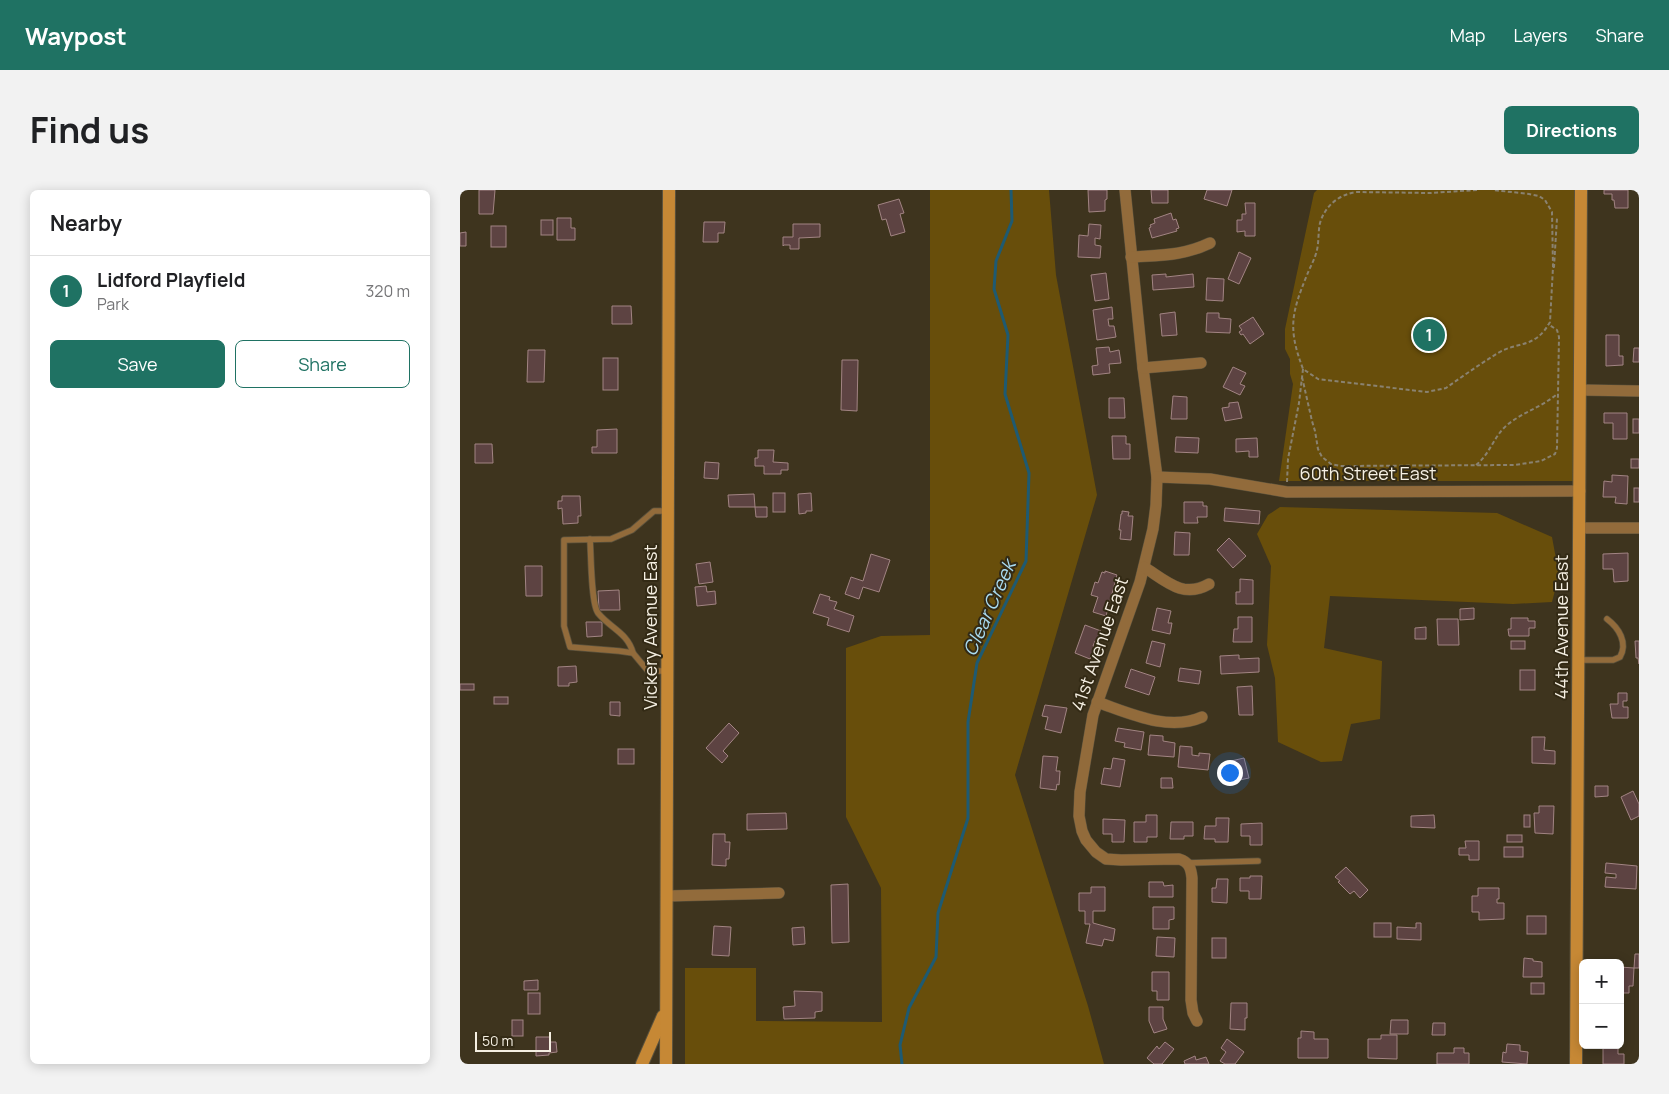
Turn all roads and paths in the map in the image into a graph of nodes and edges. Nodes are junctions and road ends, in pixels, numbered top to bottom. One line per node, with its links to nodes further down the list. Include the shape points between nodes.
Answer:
1 (669, 190): 22 (street, Vickery Avenue East)
2 (1125, 190): 8 (street, 41st Avenue East)
3 (1477, 190): 13 (path, via 1348,193 1326,210 1320,224 1317,251 1293,318 1296,351)
4 (1493, 190): 9 (path, via 1529,194 1545,200 1552,212)
5 (1581, 190): 15 (street, 44th Avenue East)
6 (1558, 218): 9 (path)
7 (1210, 243): 8 (street, via 1178,254)
8 (1130, 257): 12 (street, 41st Avenue East)
9 (1553, 267): 10 (path)
10 (1548, 324): 13 (path, via 1538,337 1502,350 1435,392 1318,379); 17 (path, via 1556,330 1558,337)
11 (1201, 363): 12 (street)
12 (1143, 368): 19 (street, 41st Avenue East)
13 (1303, 368): 14 (path)
14 (1302, 377): 18 (path, via 1318,449 1331,464); 21 (path, via 1288,459)
15 (1580, 390): 16 (street); 20 (street, 44th Avenue East)
16 (1639, 390)
17 (1558, 394): 18 (path, via 1509,423); 18 (path, via 1555,454 1540,461 1515,465)
18 (1476, 465)
19 (1157, 477): 21 (street, 60th Street East, via 1210,479); 26 (street, 41st Avenue East, via 1155,517)
20 (1580, 491): 21 (street, 60th Street East); 23 (street, 44th Avenue East)
21 (1287, 492)
22 (669, 511): 25 (lane, via 654,511 632,530 611,539); 31 (street, Vickery Avenue East)
23 (1580, 528): 24 (street); 30 (street, 44th Avenue East)
24 (1639, 528)
25 (590, 539): 29 (lane, via 597,612 626,637); 29 (lane, via 564,540 564,626 570,647)
26 (1144, 567): 27 (street, via 1177,588 1202,588); 32 (street, 41st Avenue East)
27 (1209, 584)
28 (1607, 620): 30 (lane, via 1614,624 1622,638 1624,648 1620,657)
29 (633, 653): 31 (lane, via 648,671)
30 (1579, 660): 42 (street, 44th Avenue East)
31 (668, 671): 37 (street, Vickery Avenue East)
32 (1097, 702): 33 (street, via 1161,721 1190,721); 35 (street, 41st Avenue East, via 1087,743 1079,801 1080,827 1086,840 1106,859 1179,859)
33 (1202, 716)
34 (1258, 861): 35 (lane)
35 (1188, 863): 39 (street, via 1192,878 1191,1000)
36 (779, 893): 37 (street)
37 (666, 896): 38 (street, Vickery Avenue East)
38 (667, 994): 40 (street, via 660,1025); 41 (street, Vickery Avenue East)
39 (1198, 1022)
40 (642, 1064)
41 (666, 1064)
42 (1576, 1064)

